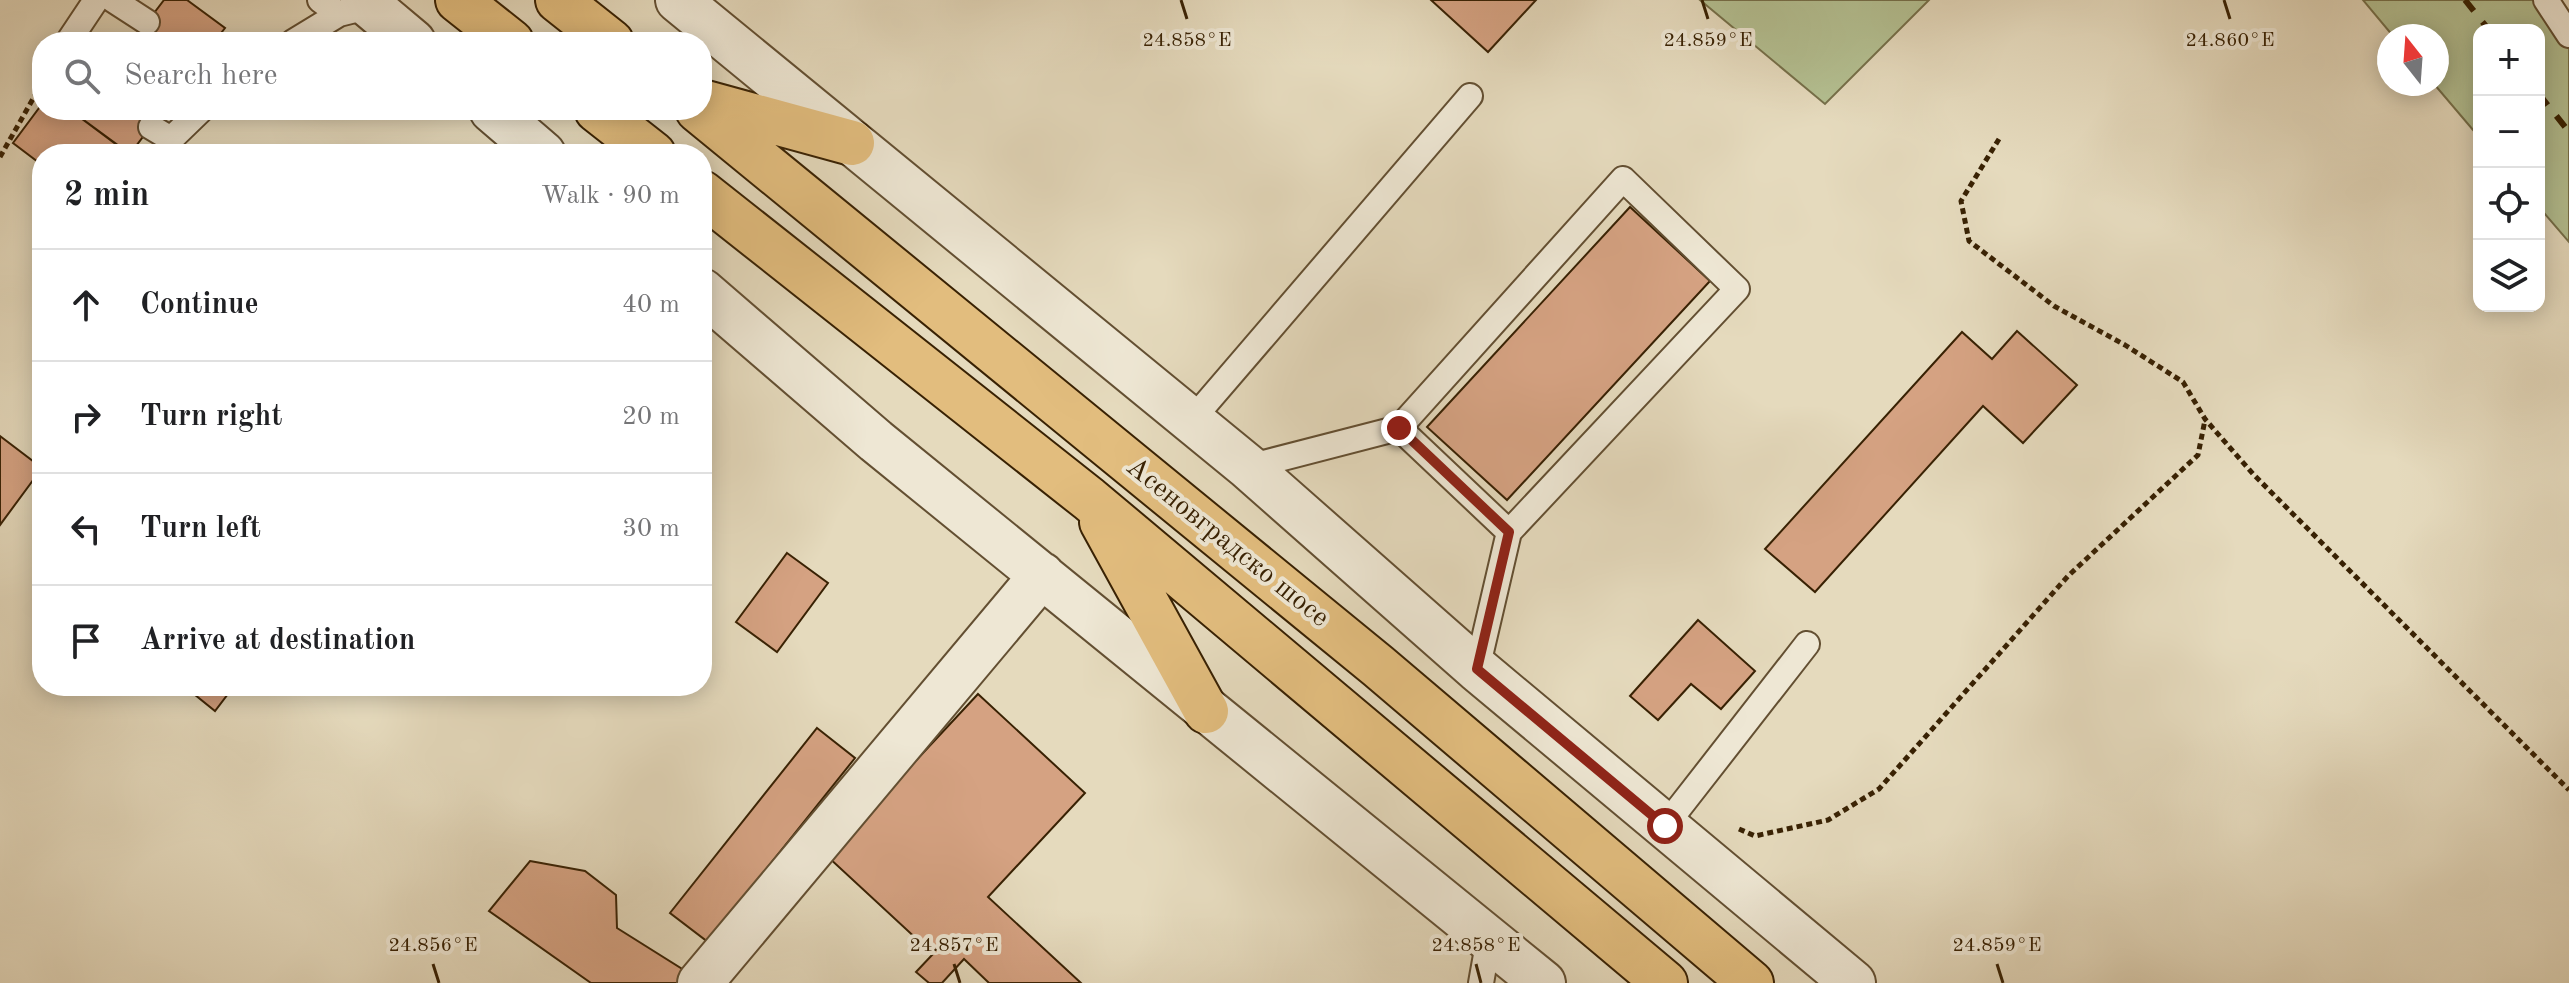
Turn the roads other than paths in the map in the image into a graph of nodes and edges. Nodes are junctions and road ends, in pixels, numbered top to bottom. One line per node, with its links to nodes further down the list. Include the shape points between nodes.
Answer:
1 (96, 0): 9 (lane)
2 (113, 0): 8 (lane)
3 (458, 0): 12 (highway)
4 (558, 0): 13 (highway)
5 (678, 0): 22 (street)
6 (2546, 0): 14 (lane)
7 (348, 5): 10 (lane); 11 (street)
8 (147, 22)
9 (75, 32)
10 (308, 32)
11 (395, 32)
12 (498, 32)
13 (598, 32)
14 (2569, 35)
15 (1470, 96): 27 (lane)
16 (712, 105): 22 (highway)
17 (191, 120): 21 (lane, via 171,139)
18 (504, 120): 23 (street)
19 (610, 120): 24 (highway)
20 (710, 120): 42 (highway, Асеновградско шосе, via 1378,666)
21 (151, 127)
22 (852, 143): 27 (street)
23 (531, 144)
24 (640, 144)
25 (712, 201): 30 (highway, Асеновградско шосе)
26 (712, 300): 32 (street)
27 (1191, 421): 29 (street)
28 (1399, 428): 29 (lane); 31 (lane); 31 (lane, via 1623,179 1737,289)
29 (1248, 467): 34 (street)
30 (1089, 499): 35 (highway); 41 (highway, Асеновградско шосе)
31 (1509, 532): 34 (lane)
32 (1042, 575): 35 (street); 38 (street)
33 (1807, 644): 36 (lane)
34 (1477, 669): 36 (street)
35 (1206, 711): 37 (street)
36 (1673, 815): 43 (street)
37 (1489, 938): 39 (lane); 40 (street)
38 (700, 983)
39 (1481, 983)
40 (1543, 983)
41 (1665, 983)
42 (1751, 983)
43 (1853, 983)

